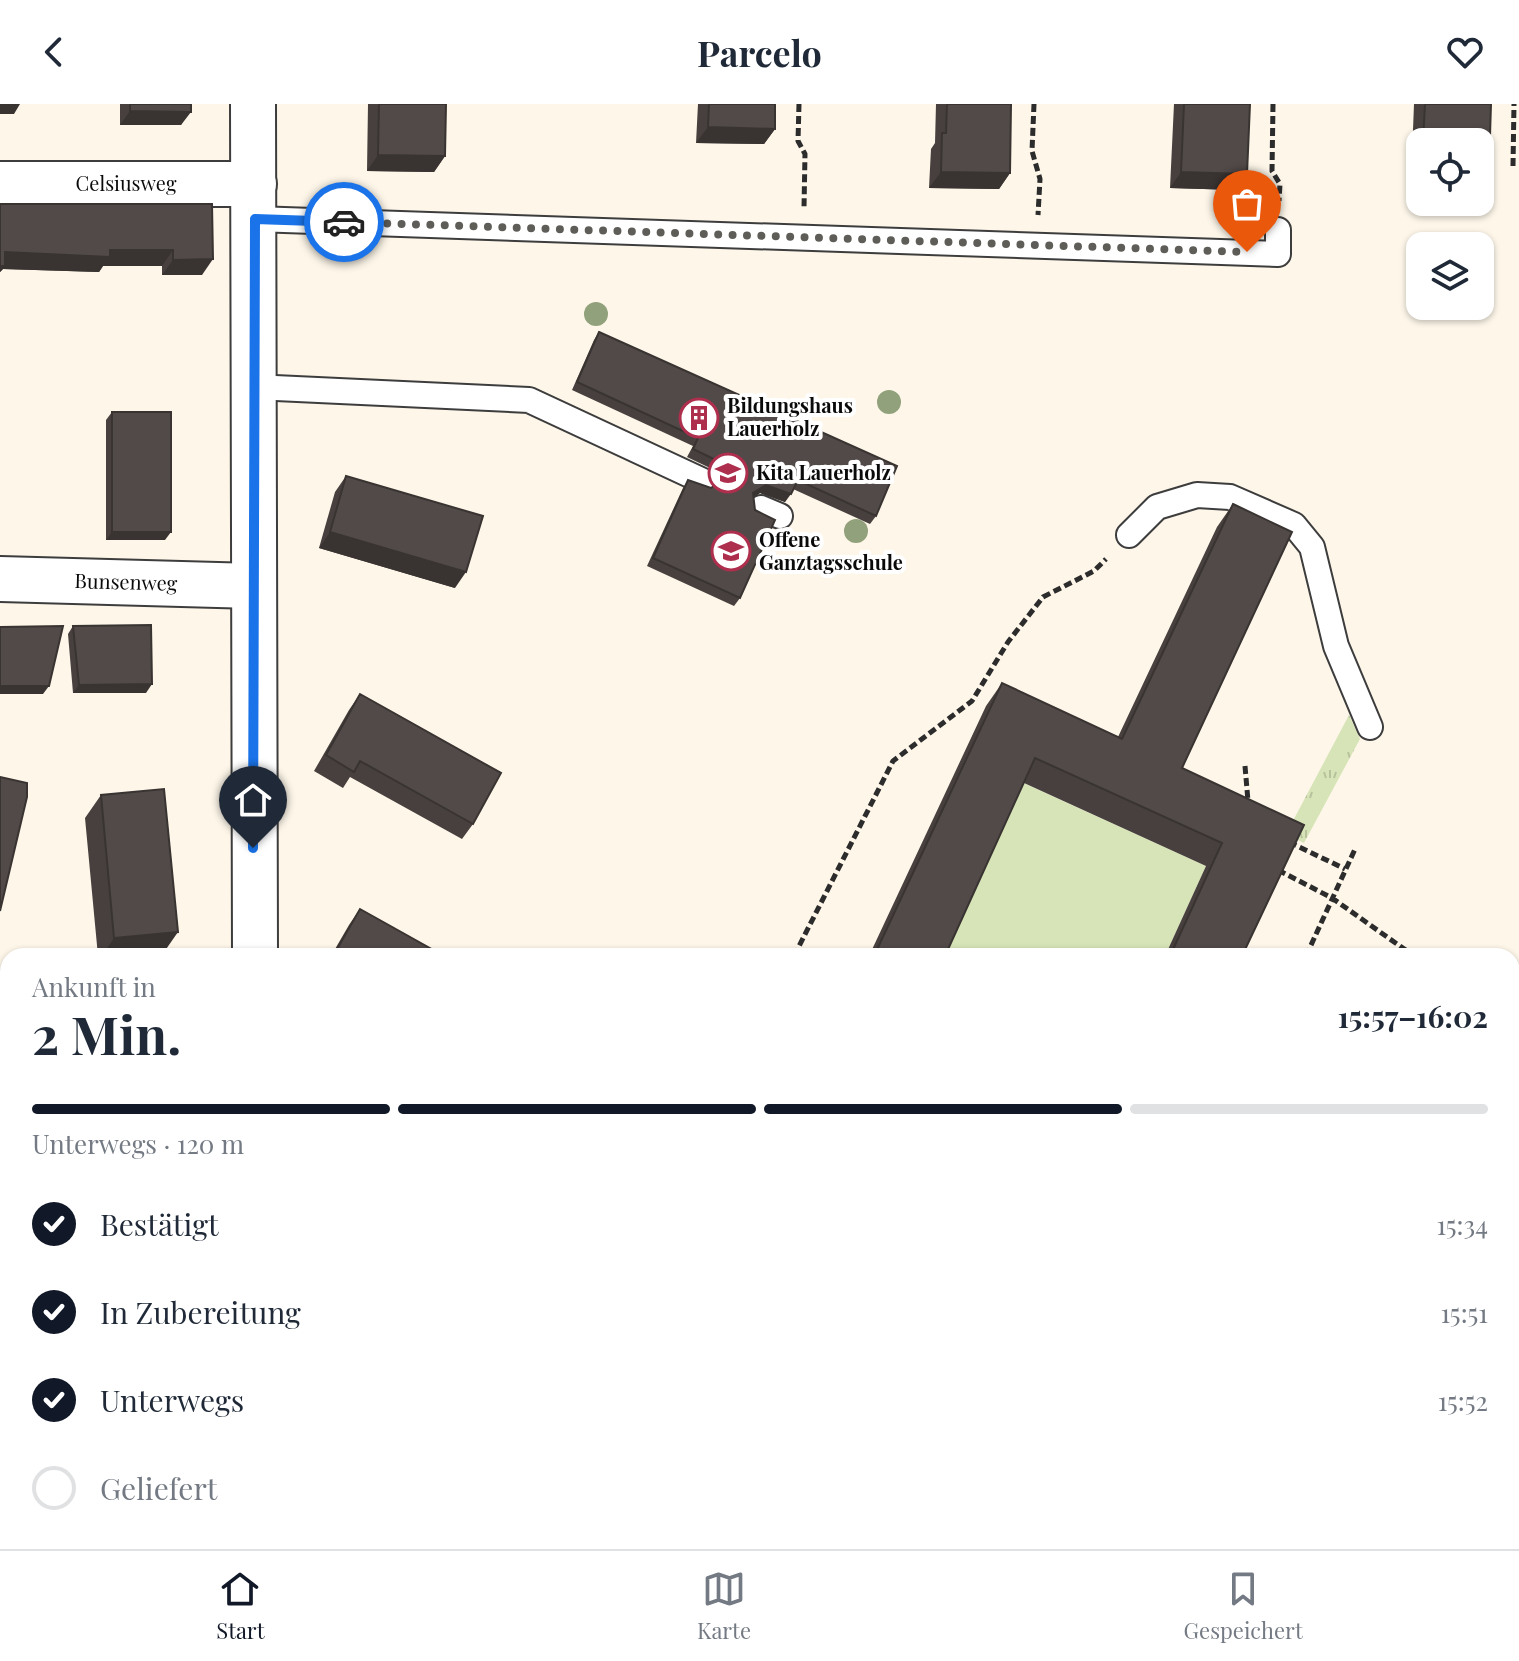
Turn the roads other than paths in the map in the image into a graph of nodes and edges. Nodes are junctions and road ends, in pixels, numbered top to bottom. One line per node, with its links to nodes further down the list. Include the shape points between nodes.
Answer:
1 (253, 104): 3 (street)
2 (0, 184): 3 (street, Celsiusweg)
3 (254, 201): 4 (lane, via 803,237 1278,254); 5 (street)
4 (1278, 230)
5 (253, 387): 6 (lane, via 529,400); 9 (street)
6 (703, 481)
7 (1129, 535): 10 (lane, via 1157,507 1197,495 1230,497 1294,525 1312,547 1336,646)
8 (0, 579): 9 (street, Bunsenweg)
9 (254, 586): 11 (street)
10 (1370, 727)
11 (255, 948)

